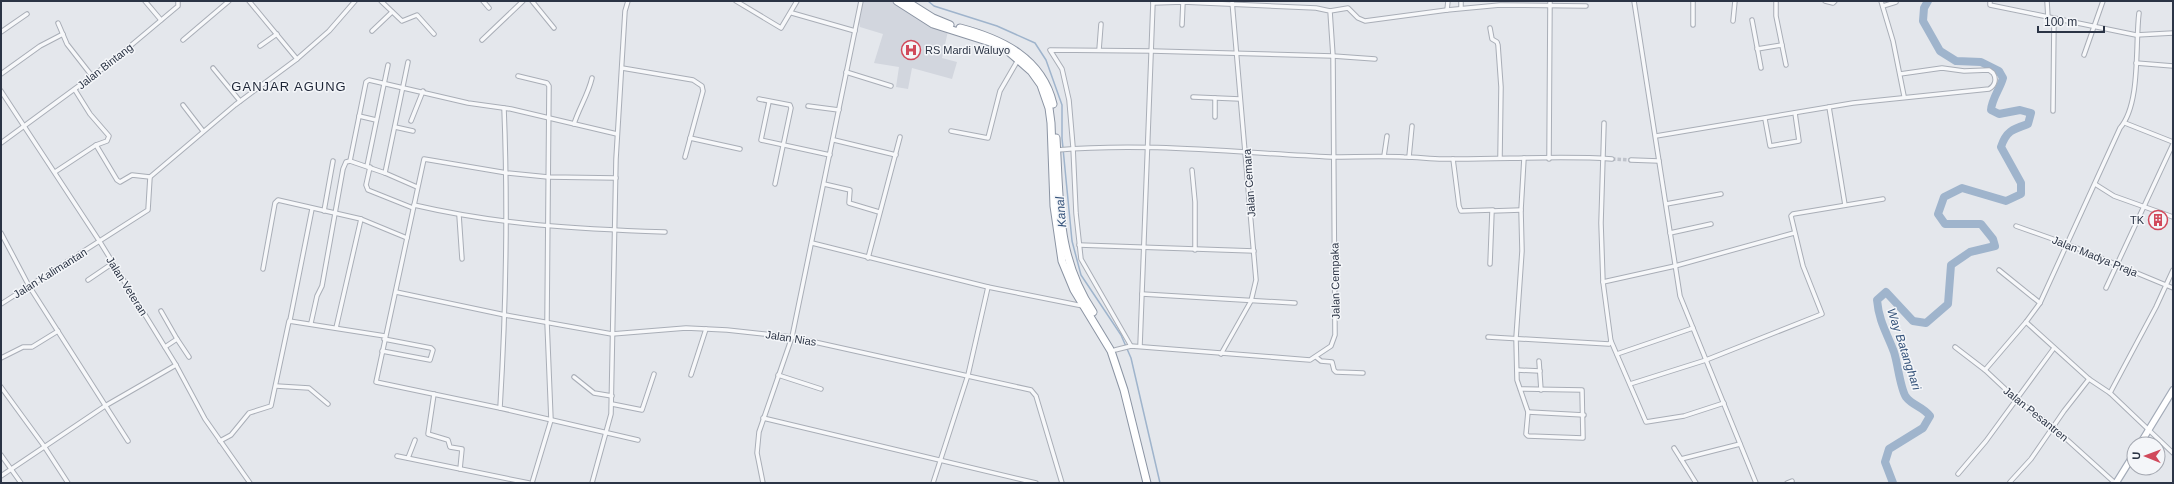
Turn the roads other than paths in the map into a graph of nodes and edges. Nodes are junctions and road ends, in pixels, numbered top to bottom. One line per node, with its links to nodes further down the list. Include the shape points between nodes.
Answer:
1 (145, 1): 47 (street)
2 (178, 1): 47 (street, Jalan Bintang, via 178,6)
3 (229, 1): 66 (street)
4 (248, 1): 63 (street)
5 (355, 1): 76 (street, via 329,31)
6 (381, 1): 42 (street)
7 (483, 1): 38 (street)
8 (523, 1): 67 (street)
9 (532, 1): 56 (street)
10 (628, 1): 85 (street, via 625,11)
11 (736, 1): 43 (street, via 781,28)
12 (797, 1): 43 (street)
13 (861, 1): 60 (street)
14 (897, 1): 77 (highway, via 933,24 993,44)
15 (906, 1): 141 (highway, via 943,23 998,40 1030,62 1050,92)
16 (1448, 1): 41 (street)
17 (1461, 1): 39 (street)
18 (1524, 1): 34 (street)
19 (1550, 1): 37 (street)
20 (1634, 1): 130 (street)
21 (1693, 1): 54 (street)
22 (1735, 1): 50 (street)
23 (1776, 1): 68 (street, via 1776,16)
24 (1824, 1): 25 (street)
25 (1835, 1)
26 (1881, 1): 36 (street)
27 (1990, 1): 46 (street, via 1993,6)
28 (2047, 1): 46 (street)
29 (2103, 1): 55 (street)
30 (1153, 2): 31 (street); 72 (street)
31 (1183, 2): 33 (street); 53 (street)
32 (1896, 2): 36 (street)
33 (1233, 3): 40 (street); 73 (street, Jalan Cemara)
34 (1524, 6): 37 (street); 39 (street)
35 (1586, 6): 37 (street)
36 (1883, 6): 89 (street)
37 (1550, 7): 153 (street)
38 (489, 8)
39 (1461, 8): 41 (street)
40 (1329, 10): 41 (street, via 1348,8 1365,21); 74 (street, Jalan Cempaka)
41 (1447, 10)
42 (392, 12): 58 (street); 64 (street, via 403,22 417,15)
43 (792, 13): 60 (street)
44 (2139, 13): 65 (street)
45 (27, 14): 59 (street)
46 (2048, 18): 49 (street)
47 (161, 20): 90 (street, Jalan Bintang)
48 (1752, 20): 70 (street)
49 (2054, 20): 55 (street); 111 (street)
50 (1733, 21)
51 (58, 24): 62 (street)
52 (1100, 24): 71 (street)
53 (1182, 24)
54 (1693, 25)
55 (2095, 26): 65 (street); 75 (street)
56 (554, 28)
57 (1490, 28): 149 (street, via 1492,39 1498,45 1501,80)
58 (372, 31)
59 (1, 32)
60 (855, 32): 87 (street)
61 (2173, 33): 65 (street)
62 (63, 34): 88 (street, via 40,46); 90 (street, via 67,44)
63 (277, 34): 69 (street); 76 (street)
64 (434, 34)
65 (2136, 35): 80 (street)
66 (183, 40)
67 (482, 40)
68 (1782, 45): 70 (street); 82 (street)
69 (260, 46)
70 (1757, 49): 86 (street)
71 (1099, 50): 72 (street); 138 (street, via 1050,51 1062,69 1066,82)
72 (1152, 51): 73 (street); 139 (street)
73 (1238, 54): 74 (street); 103 (street, Jalan Cemara)
74 (1333, 56): 78 (street); 147 (street, Jalan Cempaka)
75 (2084, 56)
76 (297, 59): 104 (street)
77 (1019, 59): 127 (street, via 1000,90 988,138); 160 (highway, via 1031,71 1046,94)
78 (1375, 60)
79 (408, 62): 95 (street)
80 (2136, 63): 83 (street); 120 (street, via 2131,107)
81 (388, 65): 93 (street)
82 (1786, 65)
83 (2173, 66)
84 (213, 68): 104 (street)
85 (622, 68): 128 (street); 132 (street, via 700,83 703,91)
86 (1761, 68)
87 (846, 72): 94 (street); 110 (street)
88 (1, 74)
89 (1900, 74): 99 (street); 99 (street, via 1942,68 1964,71 1989,70 1995,76 1993,86 1989,89)
90 (92, 76): 96 (street, Jalan Bintang)
91 (518, 76): 115 (street, via 548,84)
92 (592, 78): 121 (street, via 584,105 578,111)
93 (384, 83): 95 (street); 113 (street, via 367,81); 117 (street)
94 (891, 86)
95 (403, 87): 98 (street); 124 (street)
96 (75, 90): 122 (street, Jalan Bintang); 137 (street, via 90,114 109,136 107,141)
97 (1, 91): 122 (street, Jalan Veteran)
98 (423, 92): 109 (street, via 468,103); 118 (street)
99 (1904, 96): 108 (street)
100 (1193, 97): 101 (street)
101 (1215, 98): 103 (street); 114 (street)
102 (759, 99): 105 (street)
103 (1240, 99): 142 (street, Jalan Cemara)
104 (240, 101): 125 (street)
105 (768, 102): 136 (street, via 761,139); 136 (street, via 791,107)
106 (183, 105): 125 (street)
107 (808, 106): 110 (street)
108 (1828, 107): 112 (street); 175 (street)
109 (504, 108): 115 (street); 164 (street)
110 (839, 110): 133 (street)
111 (2053, 111)
112 (1795, 113): 116 (street); 116 (street, via 1799,141 1770,146)
113 (359, 116): 117 (street); 155 (street)
114 (1215, 117)
115 (547, 119): 121 (street); 165 (street)
116 (1765, 119): 130 (street)
117 (376, 120): 159 (street)
118 (410, 121)
119 (1604, 123): 151 (street)
120 (2125, 123): 135 (street); 170 (street, via 2120,128)
121 (574, 124): 128 (street)
122 (25, 126): 134 (street, Jalan Bintang); 162 (street, Jalan Veteran)
123 (1412, 126): 148 (street)
124 (394, 127): 126 (street); 163 (street)
125 (203, 131): 166 (street)
126 (413, 131)
127 (951, 131)
128 (617, 134): 167 (street)
129 (1387, 136): 145 (street)
130 (1656, 136): 158 (street)
131 (900, 137): 144 (street)
132 (690, 138): 140 (street); 146 (street)
133 (834, 140): 143 (street); 144 (street)
134 (1, 143)
135 (2173, 143): 177 (street)
136 (782, 144): 143 (street); 168 (street)
137 (96, 145): 162 (street); 166 (street, via 118,182 132,175)
138 (1071, 148): 139 (street); 141 (street); 200 (street)
139 (1148, 148): 142 (street); 201 (street)
140 (740, 149)
141 (1059, 149): 160 (highway)
142 (1246, 151): 147 (street); 203 (street, Jalan Cemara)
143 (830, 154): 169 (street)
144 (896, 155): 182 (street)
145 (1384, 156): 147 (street); 148 (street)
146 (685, 157)
147 (1332, 157): 253 (street, Jalan Cempaka, via 1336,335 1331,346)
148 (1409, 157): 152 (street)
149 (1500, 157): 150 (street); 152 (street)
150 (1524, 158): 153 (street); 180 (street)
151 (1603, 158): 153 (street); 154 (street); 214 (street, via 1600,223)
152 (1453, 159): 179 (street, via 1461,211)
153 (1549, 159)
154 (1612, 159)
155 (350, 160): 159 (street); 183 (street, via 343,168)
156 (1631, 160): 158 (street)
157 (333, 161): 181 (street)
158 (1659, 161): 174 (street)
159 (368, 167): 163 (street); 176 (street, via 368,190)
160 (1055, 170): 226 (highway, via 1056,226 1062,261); 249 (highway, via 1067,260 1078,288)
161 (1192, 170): 202 (street)
162 (55, 172): 197 (street, Jalan Veteran)
163 (385, 173): 171 (street)
164 (507, 173): 165 (street); 171 (street, via 426,158); 187 (street)
165 (548, 177): 167 (street); 190 (street)
166 (150, 178): 197 (street, Jalan Kalimantan, via 148,210)
167 (616, 178): 191 (street)
168 (774, 184)
169 (824, 184): 182 (street, via 850,190 848,203); 198 (street)
170 (2095, 184): 177 (street, via 2114,196); 199 (street)
171 (417, 187): 176 (street)
172 (1721, 194): 174 (street)
173 (1883, 199): 175 (street)
174 (1666, 204): 194 (street)
175 (1845, 205): 195 (street, via 1793,214 1790,219)
176 (413, 206): 184 (street); 196 (street)
177 (2144, 207): 185 (street); 208 (street)
178 (312, 208): 181 (street); 210 (street, via 279,200 276,202); 229 (street)
179 (1493, 210): 180 (street); 207 (street)
180 (1521, 210): 241 (street, via 1522,251)
181 (324, 211): 183 (street)
182 (879, 212): 204 (street)
183 (335, 213): 186 (street); 232 (street, via 322,286)
184 (459, 215): 187 (street); 205 (street)
185 (2173, 217)
186 (361, 219): 196 (street); 233 (street)
187 (507, 222): 190 (street); 228 (street)
188 (1712, 224): 194 (street)
189 (2016, 226): 199 (street, Jalan Madya Praja)
190 (548, 227): 191 (street); 230 (street)
191 (614, 230): 192 (street); 237 (street)
192 (665, 232)
193 (1, 233): 216 (street)
194 (1670, 233): 209 (street)
195 (1794, 233): 209 (street); 256 (street, via 1822,314)
196 (407, 238): 220 (street)
197 (100, 242): 206 (street, Jalan Veteran); 216 (street, Jalan Kalimantan)
198 (812, 244): 204 (street); 239 (street)
199 (2068, 244): 208 (street, Jalan Madya Praja); 224 (street)
200 (1079, 245): 201 (street); 244 (street, via 1083,264)
201 (1143, 246): 202 (street); 221 (street)
202 (1195, 250): 203 (street)
203 (1254, 251): 222 (street, Jalan Cemara, via 1256,280)
204 (868, 258): 217 (street)
205 (462, 259)
206 (113, 263): 213 (street); 246 (street, Jalan Veteran)
207 (1490, 264)
208 (2118, 264): 215 (street, Jalan Madya Praja); 218 (street)
209 (1675, 266): 214 (street); 234 (street, via 1680,296)
210 (264, 269)
211 (2000, 270): 224 (street)
212 (2173, 270): 215 (street)
213 (88, 280)
214 (1602, 282): 243 (street)
215 (2167, 285): 219 (street, Jalan Madya Praja); 276 (street)
216 (29, 286): 225 (street, Jalan Kalimantan); 236 (street)
217 (988, 287): 226 (street); 266 (street)
218 (2106, 288)
219 (2173, 288)
220 (396, 292): 228 (street, Jalan Nias); 238 (street)
221 (1142, 294): 222 (street); 245 (street)
222 (1251, 301): 223 (street); 251 (street, Jalan Cemara)
223 (1295, 302)
224 (2040, 303): 231 (street)
225 (1, 304)
226 (1083, 306): 321 (highway, via 1106,341 1118,370)
227 (161, 312): 242 (street)
228 (505, 315): 230 (street, Jalan Nias); 284 (street)
229 (290, 320): 232 (street); 270 (street)
230 (548, 322): 237 (street, Jalan Nias); 288 (street)
231 (2026, 322): 248 (street); 260 (street)
232 (311, 323): 233 (street)
233 (336, 328): 238 (street)
234 (1693, 328): 252 (street); 256 (street)
235 (706, 329): 237 (street, Jalan Nias); 239 (street, Jalan Nias); 264 (street)
236 (58, 332): 254 (street, via 32,347 23,347); 283 (street)
237 (612, 334): 278 (street)
238 (385, 337): 250 (street); 250 (street, via 433,350 430,360)
239 (792, 337): 265 (street); 266 (street, Jalan Nias)
240 (1488, 337): 241 (street)
241 (1516, 338): 243 (street, via 1609,344); 259 (street)
242 (177, 339): 246 (street); 255 (street)
243 (1611, 341): 252 (street)
244 (1129, 346): 245 (street); 249 (street)
245 (1140, 346): 251 (street)
246 (165, 347): 258 (street, Jalan Veteran)
247 (1955, 347): 260 (street, Jalan Pesantren)
248 (2054, 348): 268 (street); 279 (street)
249 (1117, 350): 322 (highway)
250 (382, 351): 277 (street, via 376,383)
251 (1221, 354): 253 (street, via 1307,360)
252 (1617, 354): 269 (street)
253 (1316, 357): 262 (street, via 1321,361 1332,362 1336,372)
254 (1, 358)
255 (189, 358)
256 (1706, 360): 269 (street); 280 (street)
257 (1539, 361): 261 (street)
258 (176, 365): 283 (street); 296 (street, Jalan Veteran, via 201,413)
259 (1517, 370): 261 (street); 272 (street)
260 (1985, 370): 279 (street, Jalan Pesantren)
261 (1540, 371): 274 (street)
262 (1363, 373)
263 (654, 374): 282 (street, via 642,410)
264 (691, 375)
265 (778, 375): 273 (street); 287 (street)
266 (968, 375): 305 (street); 320 (street, Jalan Nias, via 1032,391 1036,396)
267 (574, 377): 278 (street, via 594,393)
268 (2089, 379): 276 (street); 289 (street)
269 (1630, 384): 280 (street, via 1646,422 1684,416)
270 (276, 386): 281 (street, via 309,388); 296 (street, via 271,406 249,413 231,435)
271 (1, 387): 298 (street)
272 (1520, 388): 274 (street); 285 (street)
273 (821, 389)
274 (1541, 390): 286 (street, via 1582,389)
275 (2173, 390): 290 (main road)
276 (2110, 393): 290 (street)
277 (434, 394): 284 (street); 308 (street, via 428,434 448,440 450,447 462,449)
278 (612, 396): 282 (street)
279 (2017, 400): 289 (street, Jalan Pesantren); 309 (street)
280 (1724, 403): 297 (street)
281 (328, 404)
282 (612, 404): 291 (street)
283 (105, 406): 295 (street); 298 (street)
284 (500, 408): 288 (street)
285 (1528, 412): 286 (street); 286 (street, via 1528,436 1581,439)
286 (1584, 415)
287 (763, 418): 305 (street); 317 (street, via 757,443)
288 (551, 420): 291 (street); 315 (street)
289 (2053, 427): 326 (street, via 2031,459 2010,482); 327 (street, Jalan Pesantren)
290 (2150, 429): 292 (main road); 300 (street)
291 (607, 432): 294 (street); 316 (street)
292 (2145, 436)
293 (414, 440): 303 (street)
294 (638, 440)
295 (128, 441)
296 (221, 442): 314 (street, Jalan Veteran)
297 (1740, 444): 304 (street); 324 (street)
298 (44, 446): 307 (street); 313 (street)
299 (1674, 448): 304 (street)
300 (2173, 453)
301 (1, 455): 307 (street)
302 (397, 456): 303 (street)
303 (408, 458): 308 (street)
304 (1680, 459): 323 (street)
305 (940, 461): 318 (street); 319 (street)
306 (2126, 467): 327 (main road)
307 (11, 469): 310 (street); 312 (street)
308 (460, 469): 315 (street)
309 (1958, 474)
310 (1, 476)
311 (1792, 481): 325 (street)
312 (20, 483)
313 (68, 483)
314 (250, 483)
315 (530, 483)
316 (592, 483)
317 (763, 483)
318 (934, 483)
319 (1036, 483)
320 (1062, 483)
321 (1147, 483)
322 (1151, 483)
323 (1696, 483)
324 (1756, 483)
325 (1787, 483)
326 (2012, 483)
327 (2116, 483)

